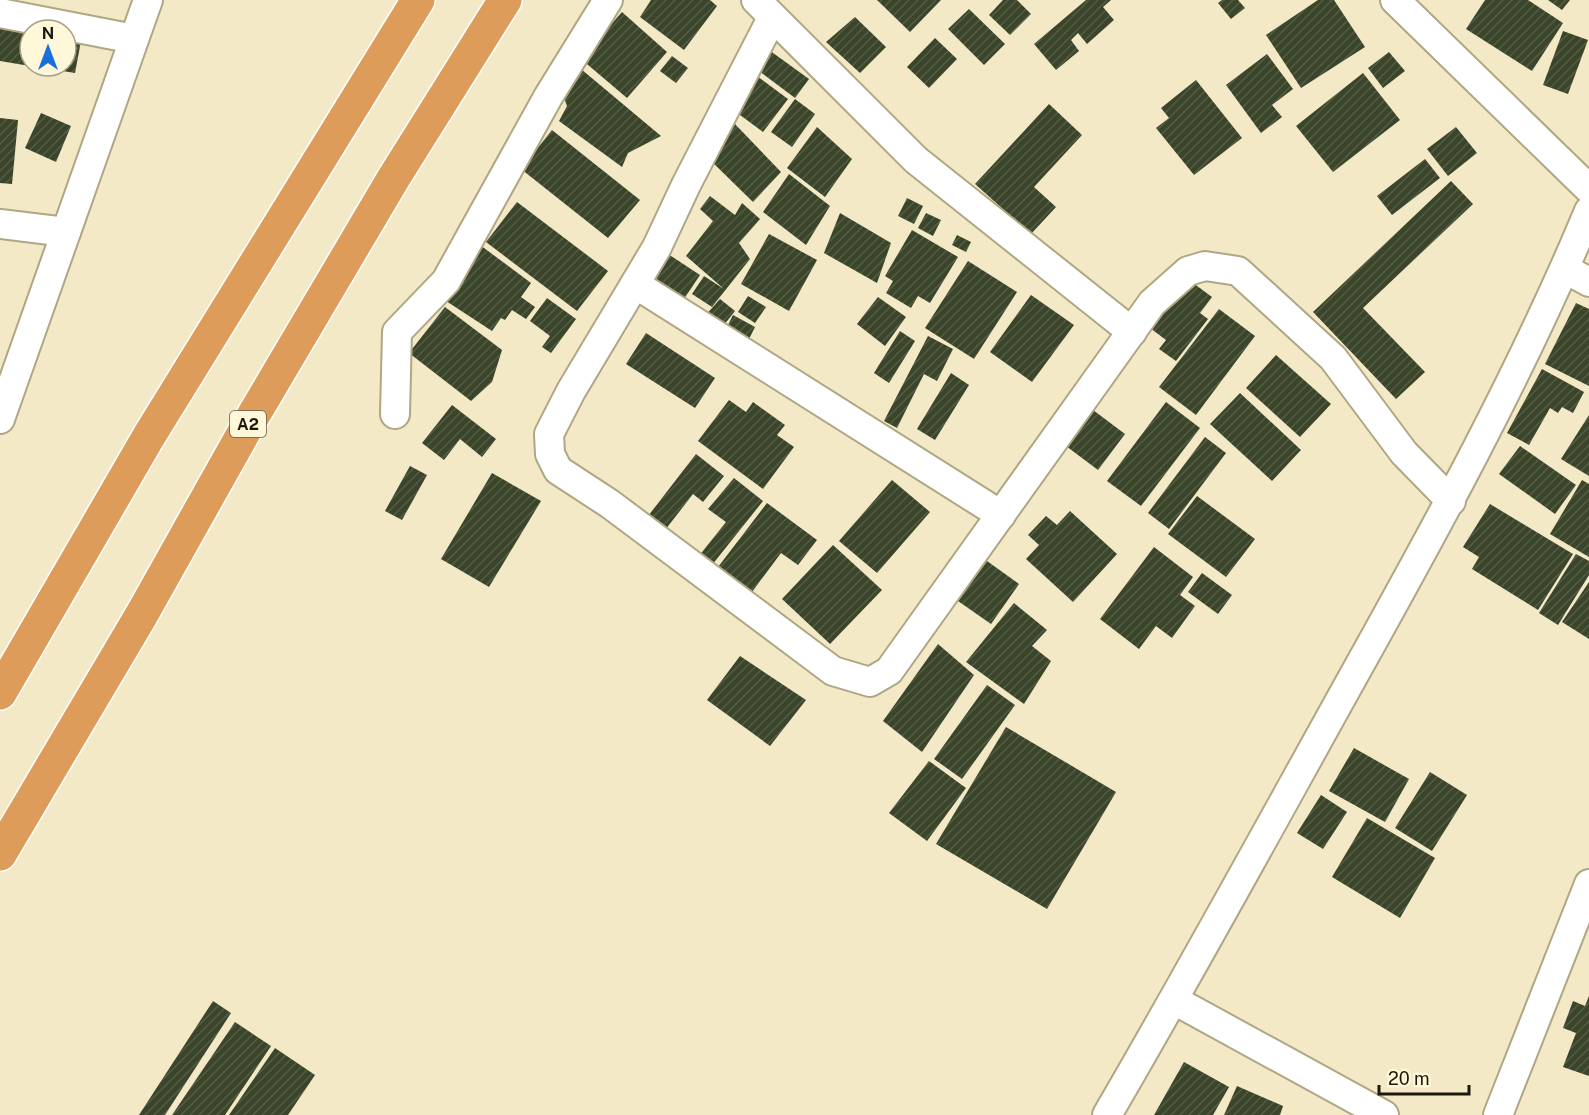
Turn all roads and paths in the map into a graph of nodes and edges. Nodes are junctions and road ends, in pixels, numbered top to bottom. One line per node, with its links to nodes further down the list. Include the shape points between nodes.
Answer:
1 (148, 0): 8 (street)
2 (418, 0): 20 (highway, via 149,436)
3 (505, 0): 21 (highway, A2, via 277,375)
4 (608, 0): 16 (street, via 548,97 446,281 397,332)
5 (1395, 0): 9 (street)
6 (764, 9): 14 (street, via 657,247); 15 (street, via 916,160)
7 (0, 13): 8 (street)
8 (134, 39): 12 (street)
9 (1589, 189)
10 (1589, 211): 13 (street)
11 (0, 224): 12 (street)
12 (66, 232): 17 (street)
13 (1577, 275): 18 (street)
14 (635, 284): 19 (street); 19 (street, via 549,434 550,454 558,470 610,504 833,671 870,682 889,671)
15 (1131, 332): 18 (street, via 1152,303 1188,272 1205,266 1238,271 1333,358 1404,453); 19 (street)
16 (395, 414)
17 (0, 419)
18 (1451, 501): 23 (street)
19 (1001, 514)
20 (0, 693)
21 (0, 854)
22 (1589, 884): 26 (street)
23 (1174, 1000): 24 (street); 25 (street)
24 (1107, 1115)
25 (1384, 1115)
26 (1498, 1115)

